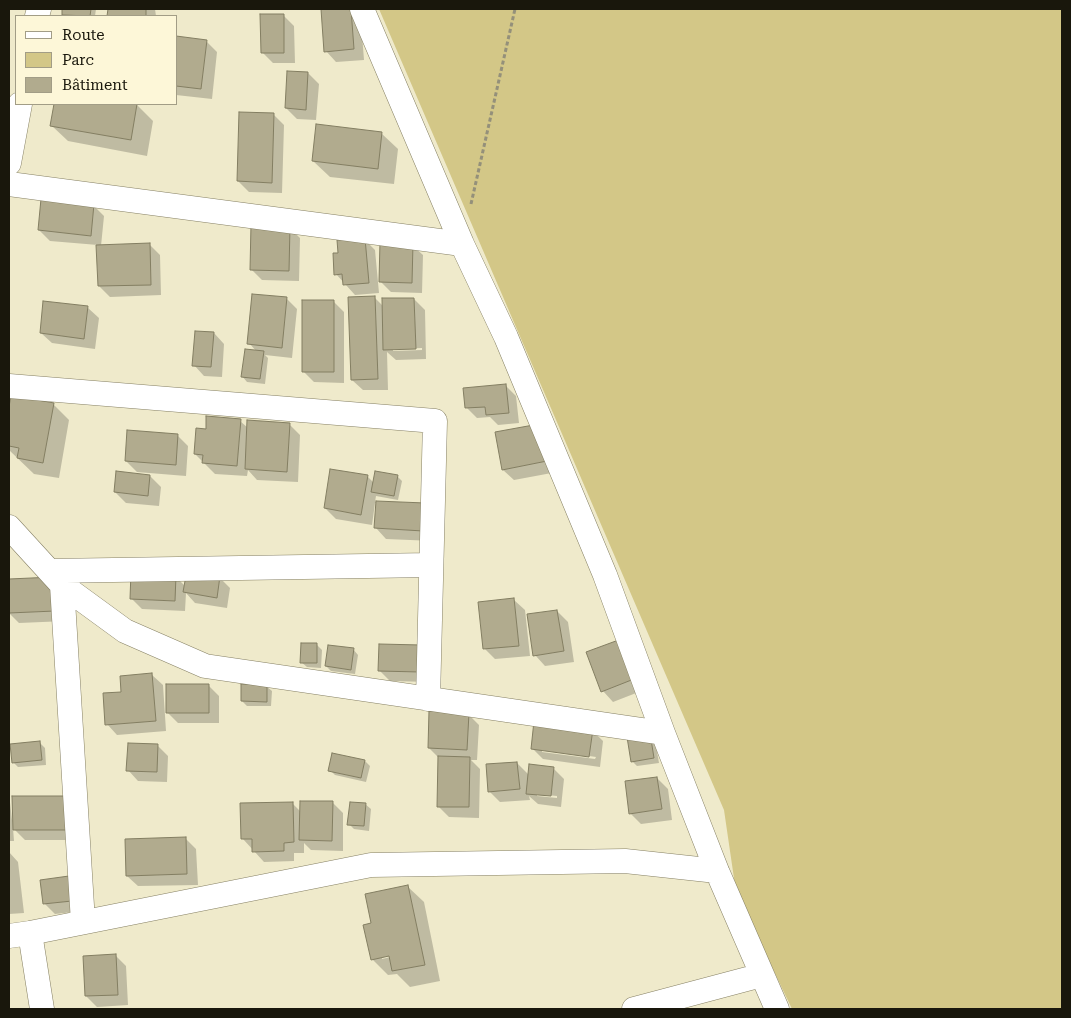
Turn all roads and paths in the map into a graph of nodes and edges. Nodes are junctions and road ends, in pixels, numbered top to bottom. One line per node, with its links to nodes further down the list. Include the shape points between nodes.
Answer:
1 (362, 9): 7 (street)
2 (515, 9): 6 (path)
3 (20, 105): 4 (street)
4 (9, 163)
5 (9, 184): 7 (street)
6 (471, 206)
7 (462, 244): 13 (street, via 506,337 601,566)
8 (9, 386): 10 (street, via 435,421)
9 (9, 527): 11 (street)
10 (432, 565): 11 (street); 12 (street)
11 (56, 578): 12 (street, via 125,631 205,666); 15 (street)
12 (428, 699): 13 (street)
13 (663, 733): 14 (street)
14 (717, 871): 15 (street, via 625,861 371,865); 17 (street)
15 (83, 922): 16 (street)
16 (19, 934): 18 (street)
17 (762, 974): 19 (street); 20 (street)
18 (42, 1009)
19 (634, 1009)
20 (777, 1009)

